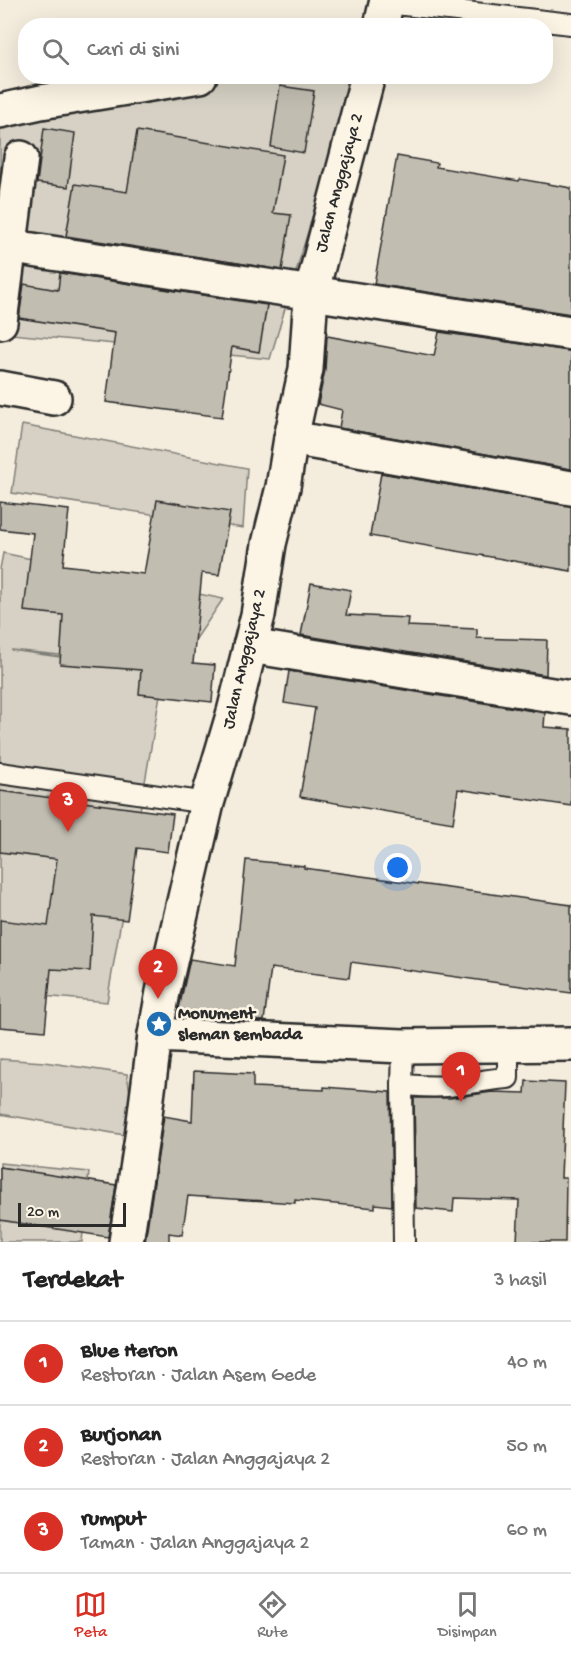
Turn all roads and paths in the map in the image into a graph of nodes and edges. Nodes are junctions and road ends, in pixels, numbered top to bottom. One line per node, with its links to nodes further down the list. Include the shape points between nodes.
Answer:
1 (385, 10): 2 (lane)
2 (491, 18)
3 (553, 23): 4 (lane)
4 (571, 24)
5 (151, 84): 7 (street)
6 (366, 84): 10 (street, Jalan Anggajaya 2)
7 (0, 111)
8 (21, 158): 9 (street)
9 (5, 246): 10 (street); 11 (street)
10 (311, 294): 12 (street); 15 (street, Jalan Anggajaya 2, via 306,369)
11 (0, 322)
12 (571, 333)
13 (0, 388): 14 (street)
14 (54, 398)
15 (291, 438): 16 (street); 17 (street, Jalan Anggajaya 2)
16 (571, 488)
17 (250, 646): 18 (street); 20 (street, Jalan Anggajaya 2)
18 (571, 698)
19 (0, 773): 20 (lane)
20 (207, 803): 21 (street, Jalan Anggajaya 2)
21 (155, 1035): 24 (street); 26 (street, Jalan Anggajaya 2)
22 (508, 1044): 23 (street); 24 (street); 25 (lane, via 508,1078 455,1086)
23 (571, 1044)
24 (403, 1046): 25 (lane)
25 (402, 1085): 27 (lane)
26 (126, 1242)
27 (404, 1242)

